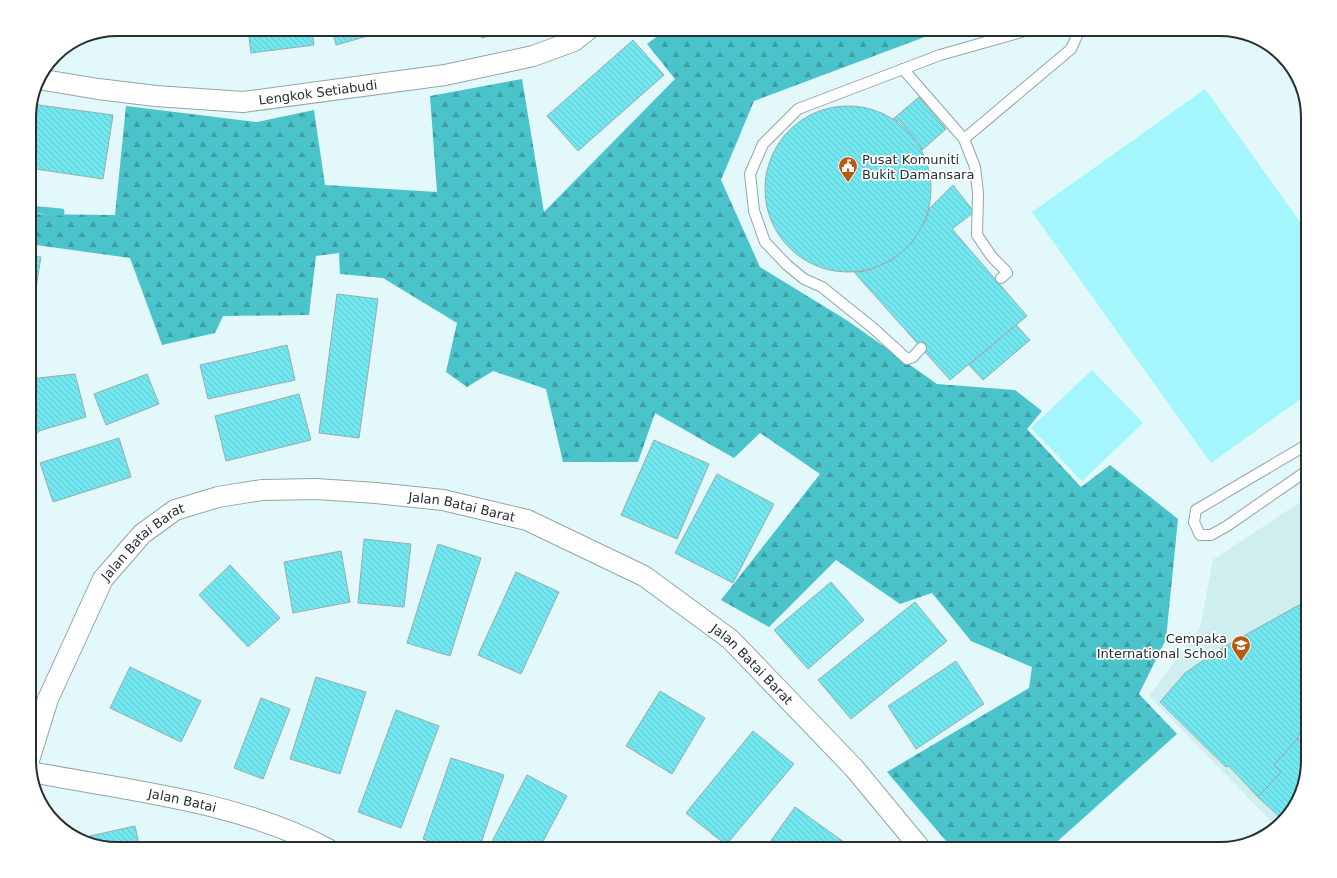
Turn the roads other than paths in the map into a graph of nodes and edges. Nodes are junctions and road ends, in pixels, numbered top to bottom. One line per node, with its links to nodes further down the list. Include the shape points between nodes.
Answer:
1 (580, 36): 5 (street, Lengkok Setiabudi, via 574,41 526,58 445,75 243,102 98,90)
2 (1007, 36): 4 (lane, via 940,55)
3 (1077, 36): 6 (lane, via 1071,49)
4 (903, 69): 6 (lane); 8 (lane, via 798,109 762,144 750,174 754,211 765,242 787,266 804,279 822,287 873,328 906,359 913,357)
5 (45, 80)
6 (964, 139): 7 (lane, via 976,167 977,235 992,257 1006,271)
7 (1001, 278)
8 (921, 348)
9 (1301, 448): 10 (lane, via 1196,510 1194,522 1200,535 1211,536 1228,526)
10 (1301, 475)
11 (36, 738): 14 (street, Jalan Batai Barat, via 48,699 103,579 142,534 176,510 218,497 262,490 316,489 443,500 526,520 644,576 730,639 854,768)
12 (37, 773): 13 (street, Jalan Batai, via 228,810)
13 (314, 842)
14 (915, 842)

